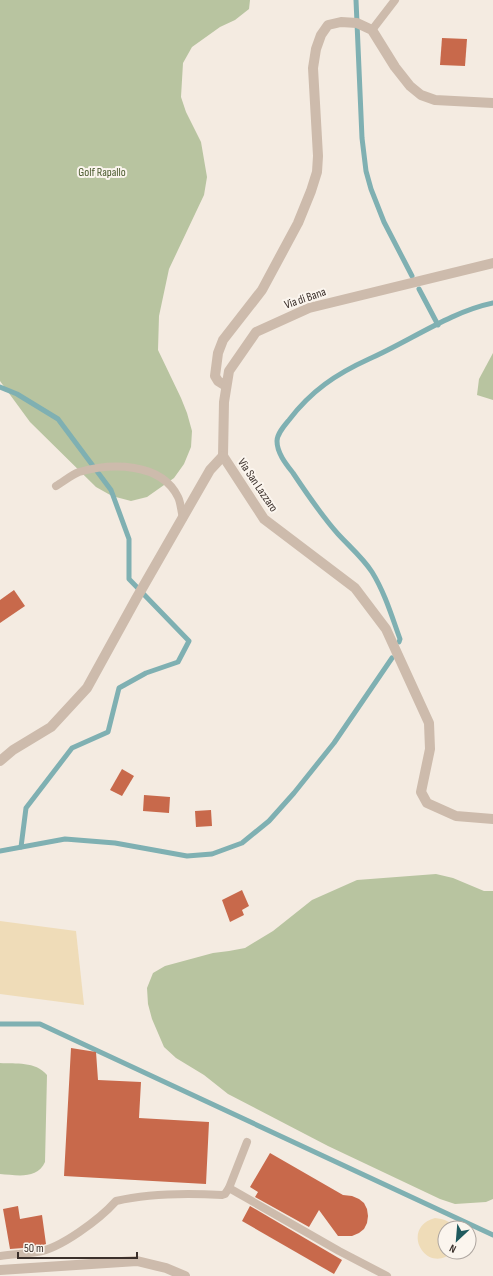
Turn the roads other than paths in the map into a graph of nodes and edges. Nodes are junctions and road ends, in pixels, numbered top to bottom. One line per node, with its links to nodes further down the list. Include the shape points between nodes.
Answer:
1 (395, 0): 2 (lane)
2 (372, 30): 3 (street, via 395,67 421,95 435,100); 5 (street, via 357,23 341,22 328,25 321,36 312,68 317,172 298,223 265,283 223,340 218,353 215,376)
3 (493, 103)
4 (493, 263): 5 (street, Via di Bana, via 309,308 256,332 229,371)
5 (226, 386): 6 (street, Via di Bana)
6 (223, 456): 8 (street, Via San Lazzaro, via 210,470); 10 (street, Via San Lazzaro, via 264,519 356,588 386,629 429,723 430,749 420,792 427,803 456,816)
7 (56, 486): 8 (lane, via 78,472 116,466 147,470 165,479 178,497)
8 (183, 518): 9 (street, Via San Lazzaro, via 87,688 52,727 13,750)
9 (0, 761)
10 (493, 819)
11 (247, 1142): 12 (lane)
12 (229, 1188): 13 (lane, via 222,1195 156,1195 116,1201 93,1222 53,1248); 16 (lane)
13 (0, 1256)
14 (0, 1270): 15 (street, via 137,1261)
15 (185, 1276)
16 (387, 1276)

